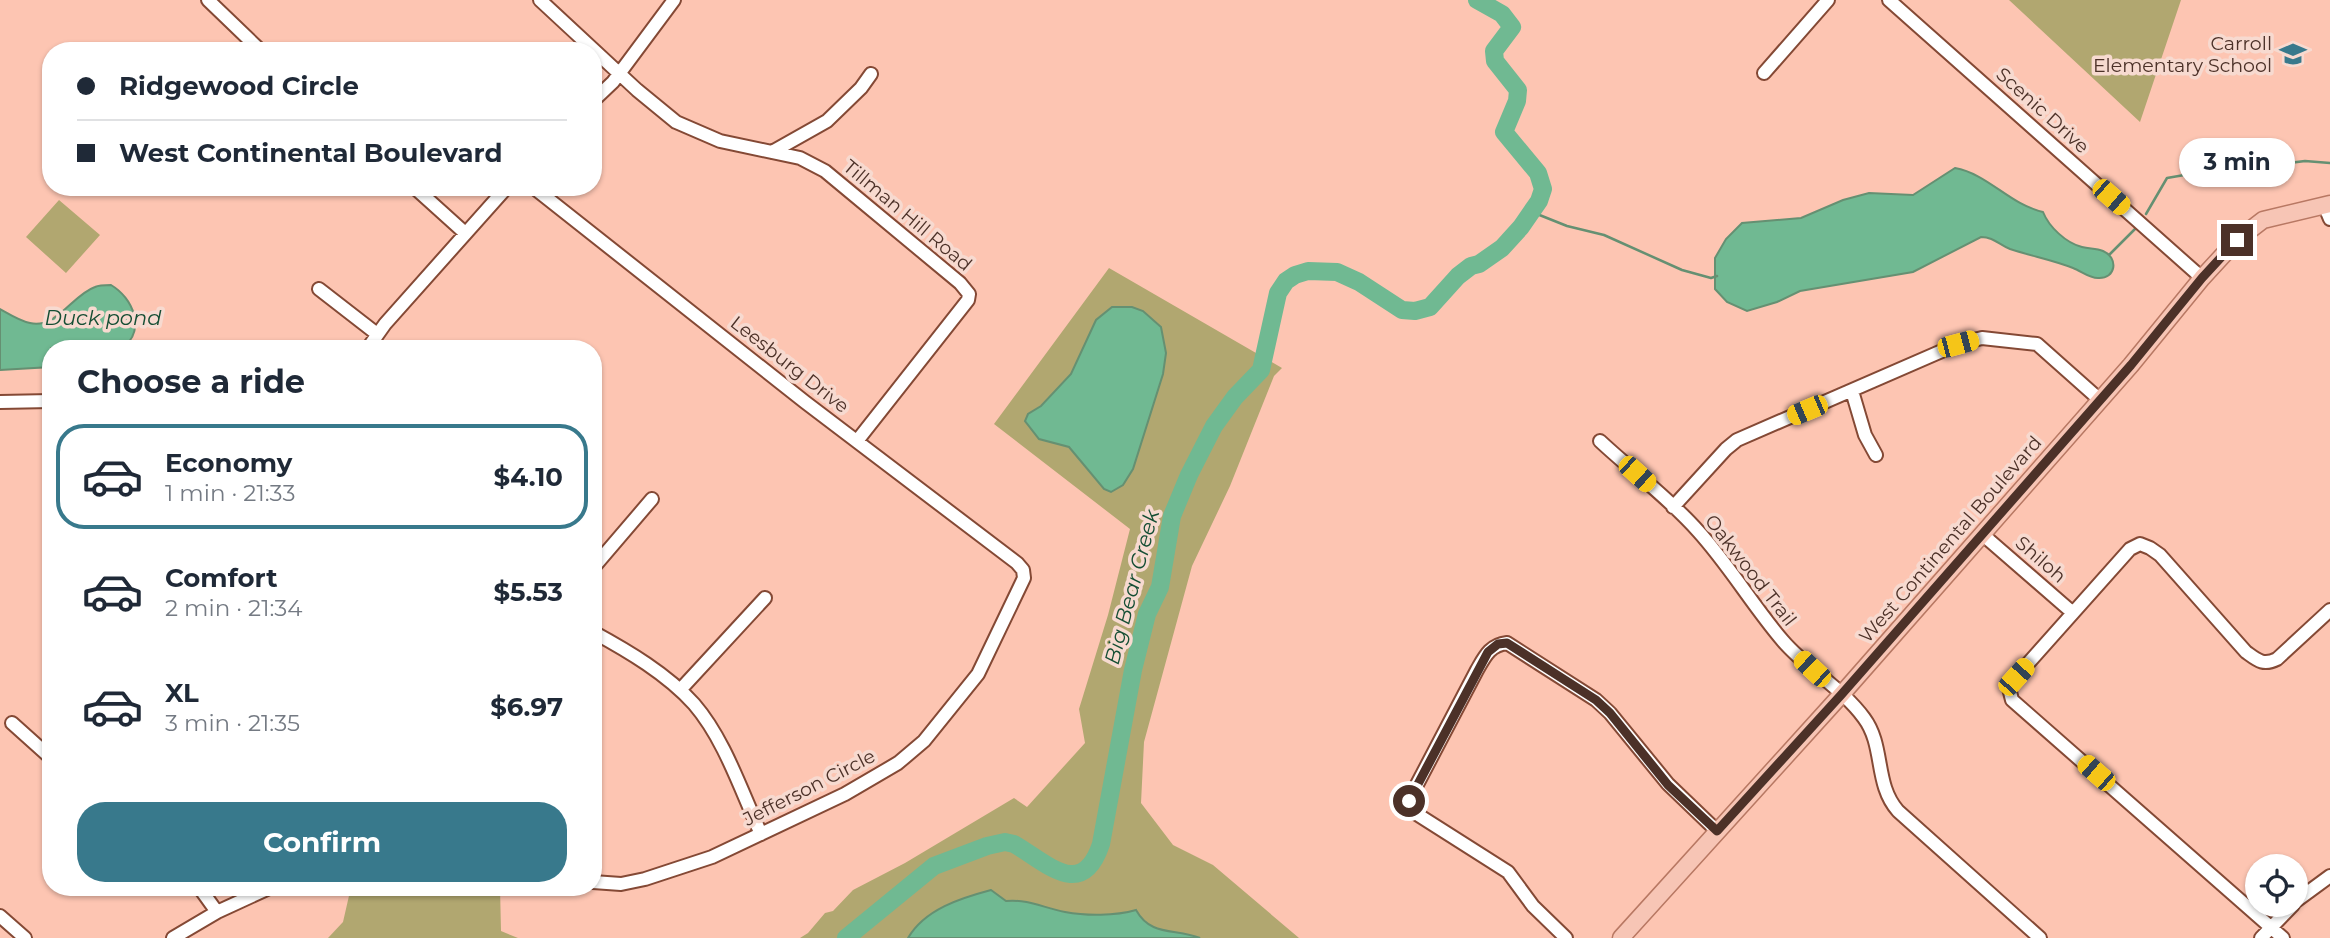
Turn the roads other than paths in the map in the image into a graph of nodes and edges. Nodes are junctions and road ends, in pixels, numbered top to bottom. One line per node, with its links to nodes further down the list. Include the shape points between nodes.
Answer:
1 (208, 0): 6 (street)
2 (540, 0): 7 (street, Tillman Hill Road)
3 (674, 0): 9 (street)
4 (1828, 0): 11 (street)
5 (1889, 0): 19 (street, Scenic Drive)
6 (252, 42)
7 (585, 42)
8 (602, 57): 9 (street, Tillman Hill Road)
9 (620, 74): 12 (street); 13 (street, Tillman Hill Road, via 666,115 695,132)
10 (870, 74): 13 (street, via 827,121)
11 (1764, 74)
12 (602, 92)
13 (772, 152): 27 (street, Tillman Hill Road, via 800,158 825,171 969,294)
14 (424, 196): 18 (street)
15 (499, 196): 18 (street)
16 (544, 196): 27 (street, Leesburg Drive)
17 (2328, 210): 19 (main road, West Continental Boulevard, via 2253,225)
18 (465, 233): 21 (street)
19 (2202, 278): 24 (main road, West Continental Boulevard)
20 (319, 289): 21 (street)
21 (377, 334): 22 (street)
22 (373, 340)
23 (1852, 391): 24 (street, via 1958,344 1998,338 2037,344); 29 (street); 31 (street, via 1737,440)
24 (2100, 400): 32 (main road, West Continental Boulevard)
25 (42, 401): 26 (street)
26 (0, 402)
27 (857, 441): 34 (street, Leesburg Drive)
28 (1600, 441): 31 (street, Oakwood Trail)
29 (1876, 455)
30 (652, 499): 33 (street)
31 (1674, 507): 40 (street, Oakwood Trail, via 1725,562 1784,643)
32 (1982, 534): 37 (street, Shiloh); 40 (main road, West Continental Boulevard)
33 (602, 557)
34 (1023, 570): 44 (street, Jefferson Circle, via 1024,578 978,674 925,741 845,794)
35 (765, 598): 39 (street)
36 (2330, 610): 37 (street, via 2277,659 2259,662 2160,555 2140,544 2130,549)
37 (2073, 613): 53 (street, via 2016,677 2009,688 2012,700)
38 (602, 636): 39 (street)
39 (680, 690): 44 (street, via 722,747)
40 (1841, 695): 43 (main road, West Continental Boulevard); 58 (street, Oakwood Trail, via 1866,720 1875,737 1888,800)
41 (12, 723): 42 (street)
42 (42, 750)
43 (1717, 831): 56 (street, via 1668,785 1596,700 1507,643 1498,644 1488,652 1471,682 1412,794 1410,806 1508,872 1533,906); 57 (main road, West Continental Boulevard)
44 (761, 834): 46 (street, Jefferson Circle, via 656,876 621,884)
45 (2330, 876): 47 (street)
46 (602, 883)
47 (2308, 892)
48 (206, 896): 50 (street)
49 (252, 896): 50 (street)
50 (217, 912): 55 (street)
51 (0, 916): 54 (street)
52 (2281, 917): 53 (street)
53 (2271, 927): 59 (street); 60 (street)
54 (25, 938)
55 (173, 938)
56 (1566, 938)
57 (1621, 938)
58 (2040, 938)
59 (2261, 938)
60 (2283, 938)

